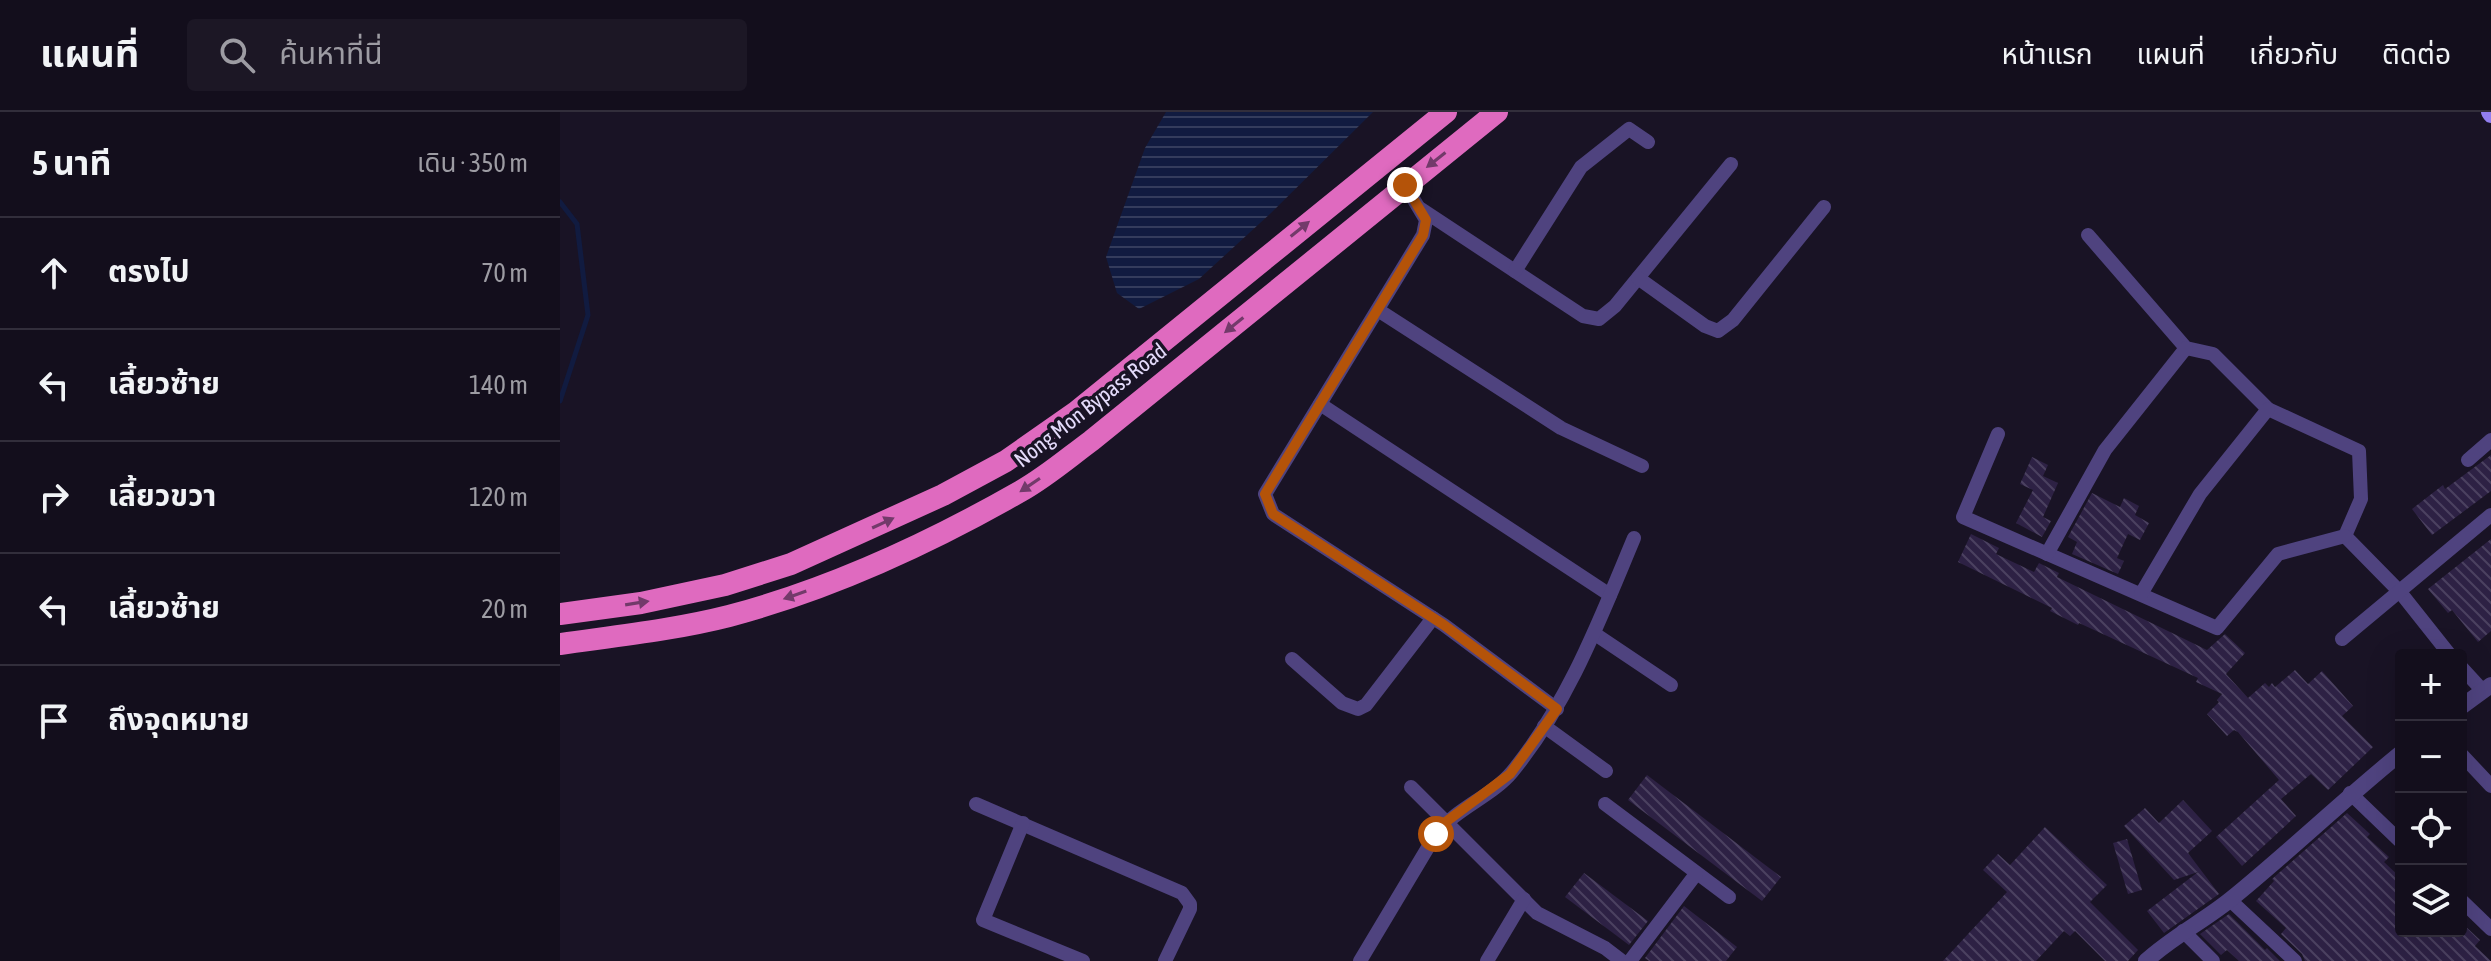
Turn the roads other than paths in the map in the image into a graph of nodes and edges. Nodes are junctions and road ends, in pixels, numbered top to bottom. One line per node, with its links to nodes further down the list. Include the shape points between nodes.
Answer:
1 (1446, 112): 26 (highway, Nong Mon Bypass Road, one-way to 1, via 725,585 791,564 1006,461 1076,412)
2 (1497, 112): 5 (highway, Nong Mon Bypass Road, one-way to 5)
3 (1648, 142): 9 (street, via 1629,129 1581,167)
4 (1731, 164): 10 (street)
5 (1405, 185): 6 (street); 30 (highway, Nong Mon Bypass Road, one-way to 30, via 1091,441 1024,489 871,565 799,594 728,616)
6 (1418, 207): 9 (street); 11 (street, via 1426,220 1423,235)
7 (1824, 207): 10 (street, via 1733,320 1718,331)
8 (2088, 235): 12 (street)
9 (1515, 271): 10 (street, via 1592,320 1606,315)
10 (1638, 278)
11 (1378, 310): 13 (street); 18 (street, via 1561,428)
12 (2186, 348): 14 (street, via 2213,354); 22 (street, via 2105,450)
13 (1320, 404): 25 (street); 27 (street, via 1265,494 1273,514)
14 (2268, 409): 20 (street, via 2359,451 2361,499); 24 (street, via 2200,494)
15 (1998, 434): 22 (street, via 1963,517)
16 (2491, 440): 17 (street)
17 (2468, 460)
18 (1642, 466)
19 (2491, 515): 23 (street)
20 (2345, 536): 23 (street); 24 (street, via 2278,554 2217,628)
21 (1634, 538): 25 (street)
22 (2047, 554): 24 (street)
23 (2400, 592): 29 (street); 31 (street)
24 (2141, 594)
25 (1610, 595): 28 (street)
26 (560, 614)
27 (1433, 618): 32 (street, via 1358,709 1342,703); 37 (street)
28 (1595, 634): 34 (street); 37 (street)
29 (2342, 639)
30 (560, 644)
31 (2445, 649)
32 (1292, 659)
33 (2467, 672): 35 (street)
34 (1671, 685)
35 (2487, 688): 36 (street)
36 (2467, 703)
37 (1557, 709): 38 (street)
38 (1544, 726): 41 (street); 47 (street, via 1510,774)
39 (2395, 758): 44 (street)
40 (2467, 760): 42 (street)
41 (1606, 771)
42 (2491, 786)
43 (1411, 787): 47 (street)
44 (2350, 793): 49 (street); 53 (street)
45 (976, 804): 48 (street)
46 (1605, 804): 50 (street)
47 (1447, 821): 52 (street); 59 (street)
48 (1023, 823): 57 (street, via 983,920); 58 (street, via 1187,897 1190,909)
49 (2395, 836)
50 (1696, 874): 51 (street); 62 (street)
51 (1729, 897)
52 (1524, 899): 60 (street); 61 (street, via 1537,913)
53 (2230, 900): 56 (street); 65 (street)
54 (2467, 906): 55 (street)
55 (2491, 929)
56 (2183, 931): 63 (street); 64 (street)
57 (1083, 961)
58 (1165, 961)
59 (1360, 961)
60 (1487, 961)
61 (1622, 961)
62 (1630, 961)
63 (2146, 961)
64 (2213, 961)
65 (2295, 961)

